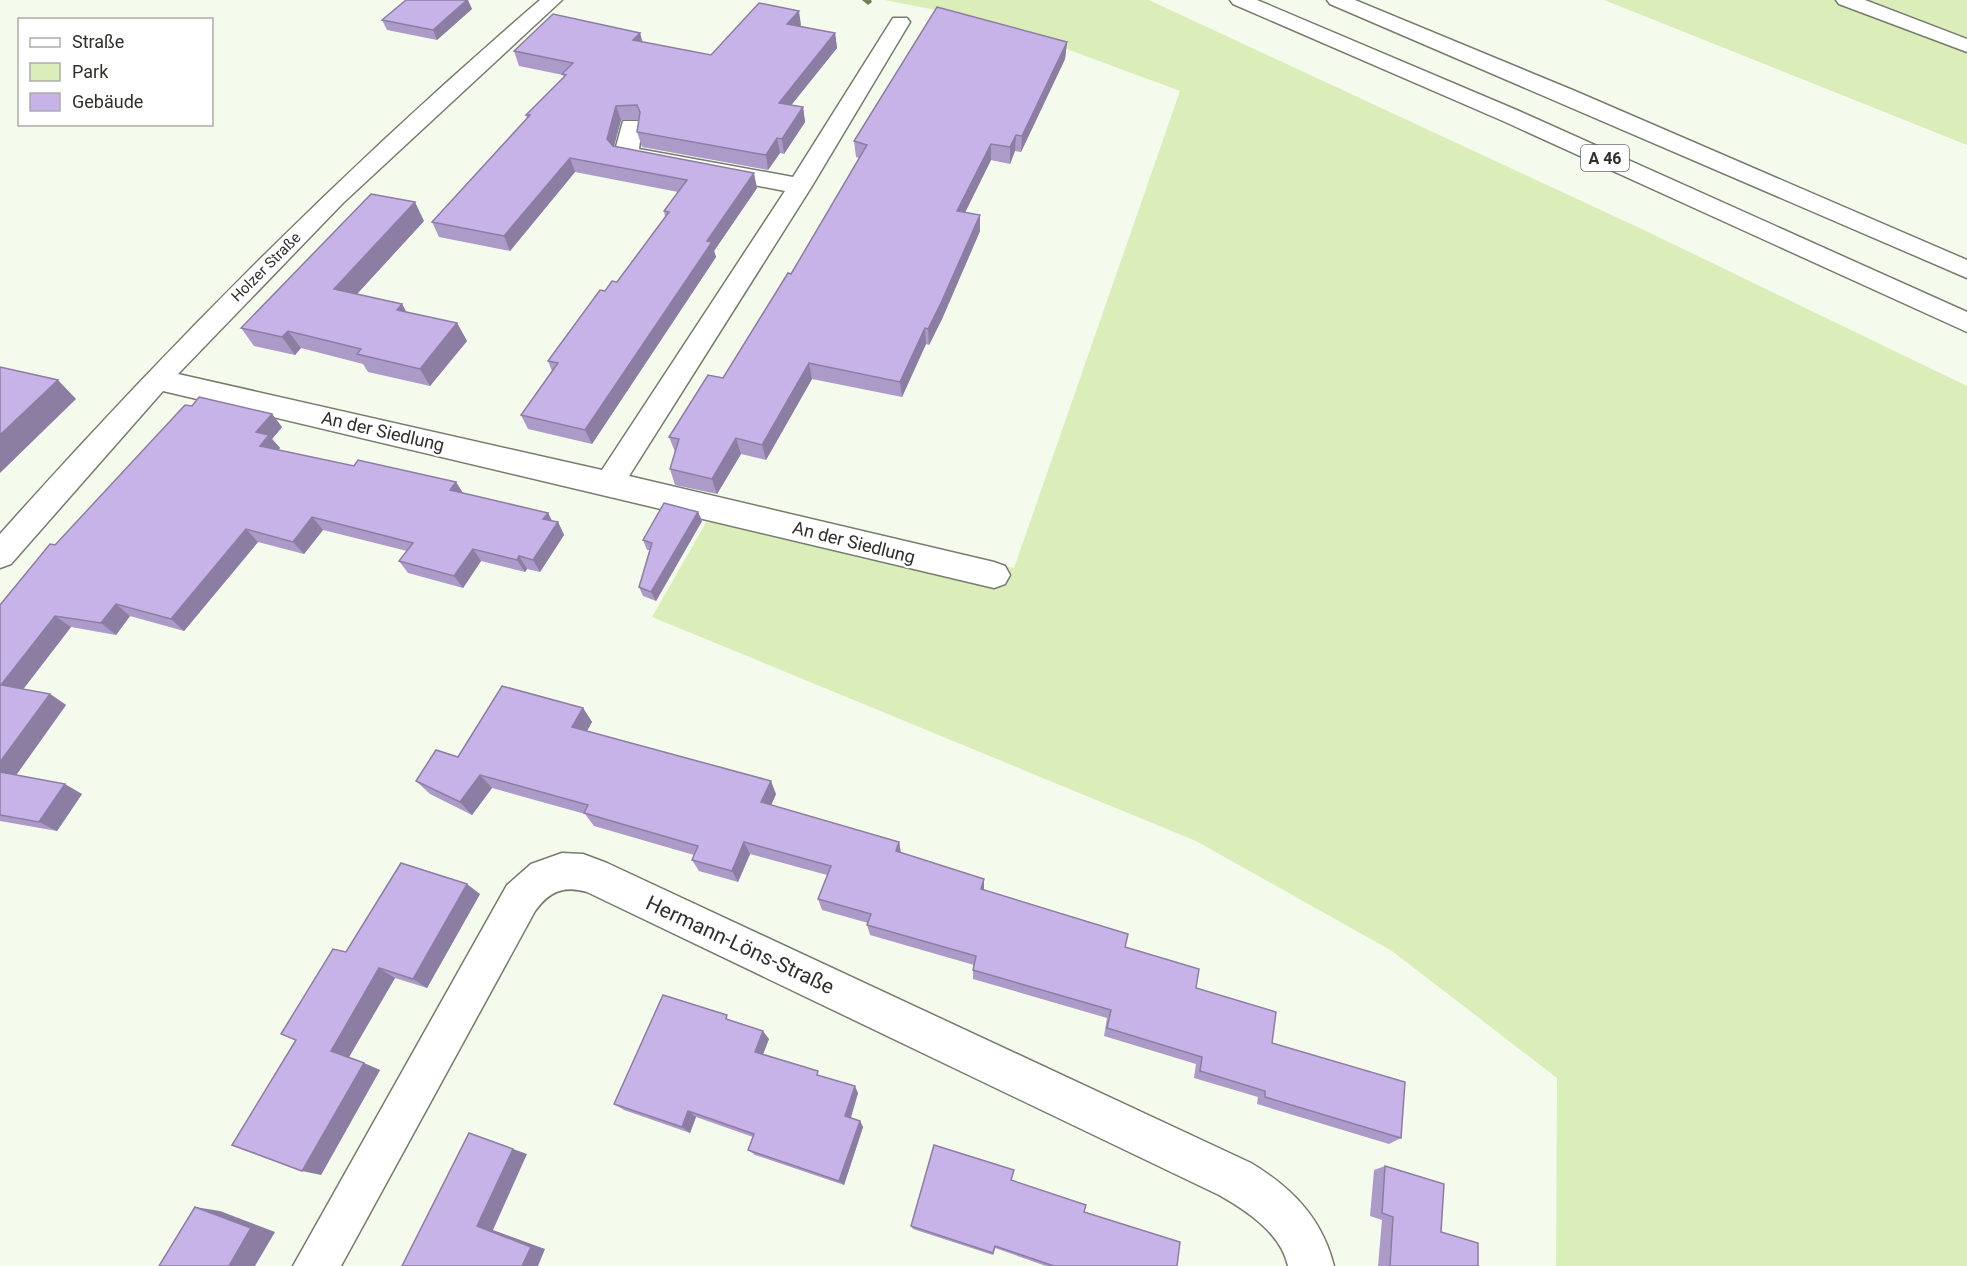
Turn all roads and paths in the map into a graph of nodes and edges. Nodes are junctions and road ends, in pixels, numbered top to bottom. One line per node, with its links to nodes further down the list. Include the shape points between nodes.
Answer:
1 (1240, 0): 10 (main road, A 46, via 1544,131)
2 (1337, 0): 9 (main road, A 46)
3 (1846, 0): 6 (main road)
4 (544, 6): 11 (main road, Holzer Straße, via 393,141)
5 (900, 22): 8 (main road)
6 (1967, 46)
7 (631, 126): 8 (main road, via 626,154)
8 (800, 186): 12 (main road)
9 (1967, 270)
10 (1967, 323)
11 (156, 379): 12 (main road, An der Siedlung); 13 (main road, Holzer Straße)
12 (609, 483): 14 (main road, An der Siedlung)
13 (0, 555)
14 (994, 575)
15 (316, 1266): 16 (main road, Hermann-Löns-Straße, via 521,898 535,882 563,869 594,876 1236,1179 1282,1214 1304,1245)
16 (1311, 1266)

